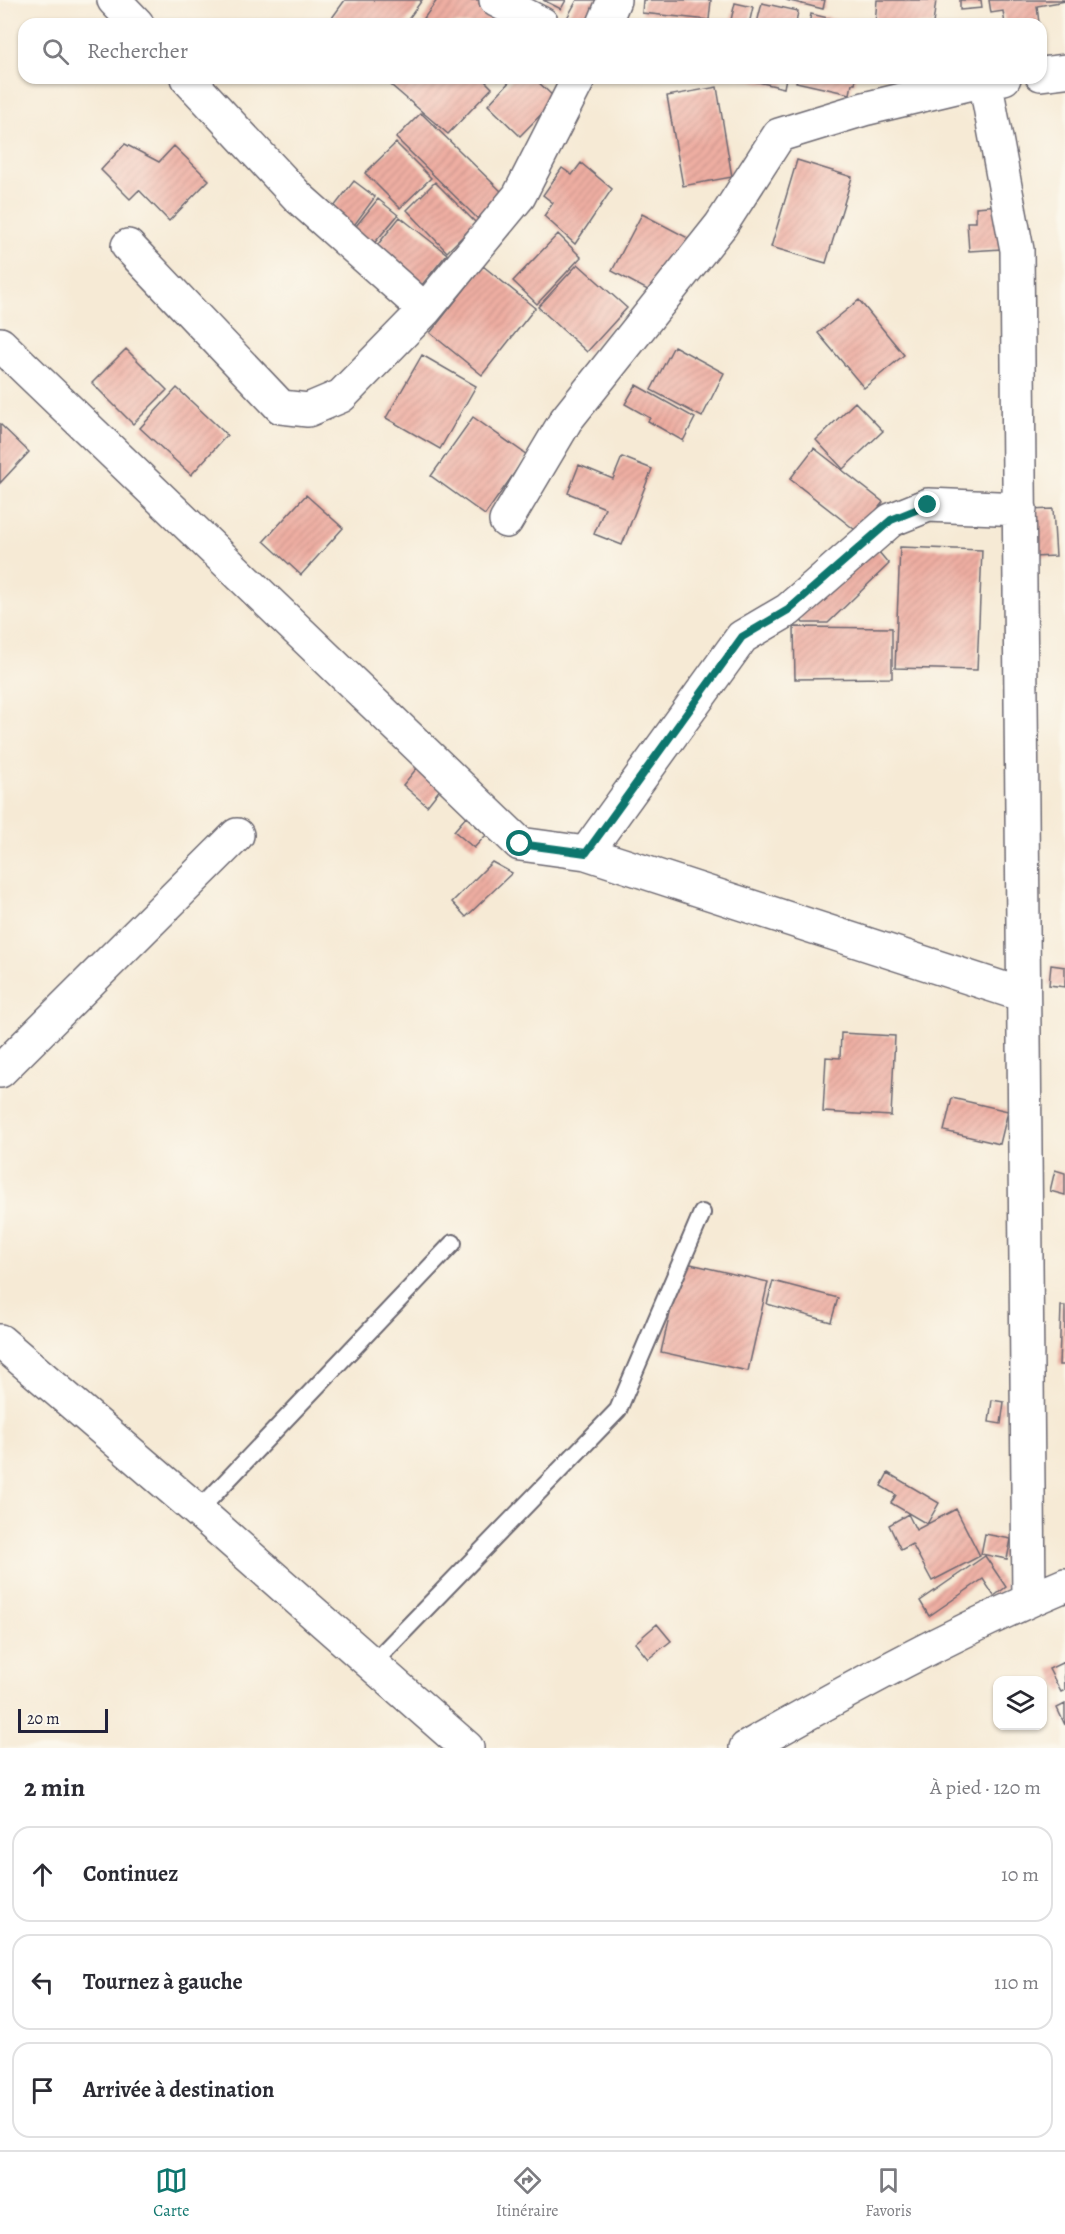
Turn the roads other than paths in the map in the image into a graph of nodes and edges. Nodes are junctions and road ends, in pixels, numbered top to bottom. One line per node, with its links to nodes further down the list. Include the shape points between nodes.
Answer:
1 (114, 0): 4 (street)
2 (496, 0): 5 (street)
3 (614, 0): 6 (street)
4 (131, 18)
5 (530, 18)
6 (606, 18)
7 (1065, 71): 8 (street)
8 (1047, 73)
9 (193, 84): 14 (street, via 299,198)
10 (576, 84): 14 (street, via 519,196)
11 (973, 84): 17 (street, via 864,109 779,135 721,225 566,420)
12 (996, 84): 16 (street, via 1017,250)
13 (128, 246): 14 (street, via 281,407 308,410 341,396)
14 (425, 310)
15 (0, 344): 19 (street, via 520,844)
16 (1020, 509): 19 (street, via 928,505 891,520 788,610 742,637); 20 (street)
17 (506, 521)
18 (237, 835): 21 (street)
19 (586, 853): 20 (street)
20 (1023, 995): 27 (street)
21 (0, 1071)
22 (702, 1213): 28 (lane, via 618,1410)
23 (453, 1243): 25 (lane)
24 (0, 1341): 25 (street)
25 (198, 1510): 28 (street)
26 (1065, 1585): 27 (street)
27 (1029, 1600): 30 (street, via 853,1687)
28 (372, 1664): 29 (street)
29 (467, 1748)
30 (746, 1748)

